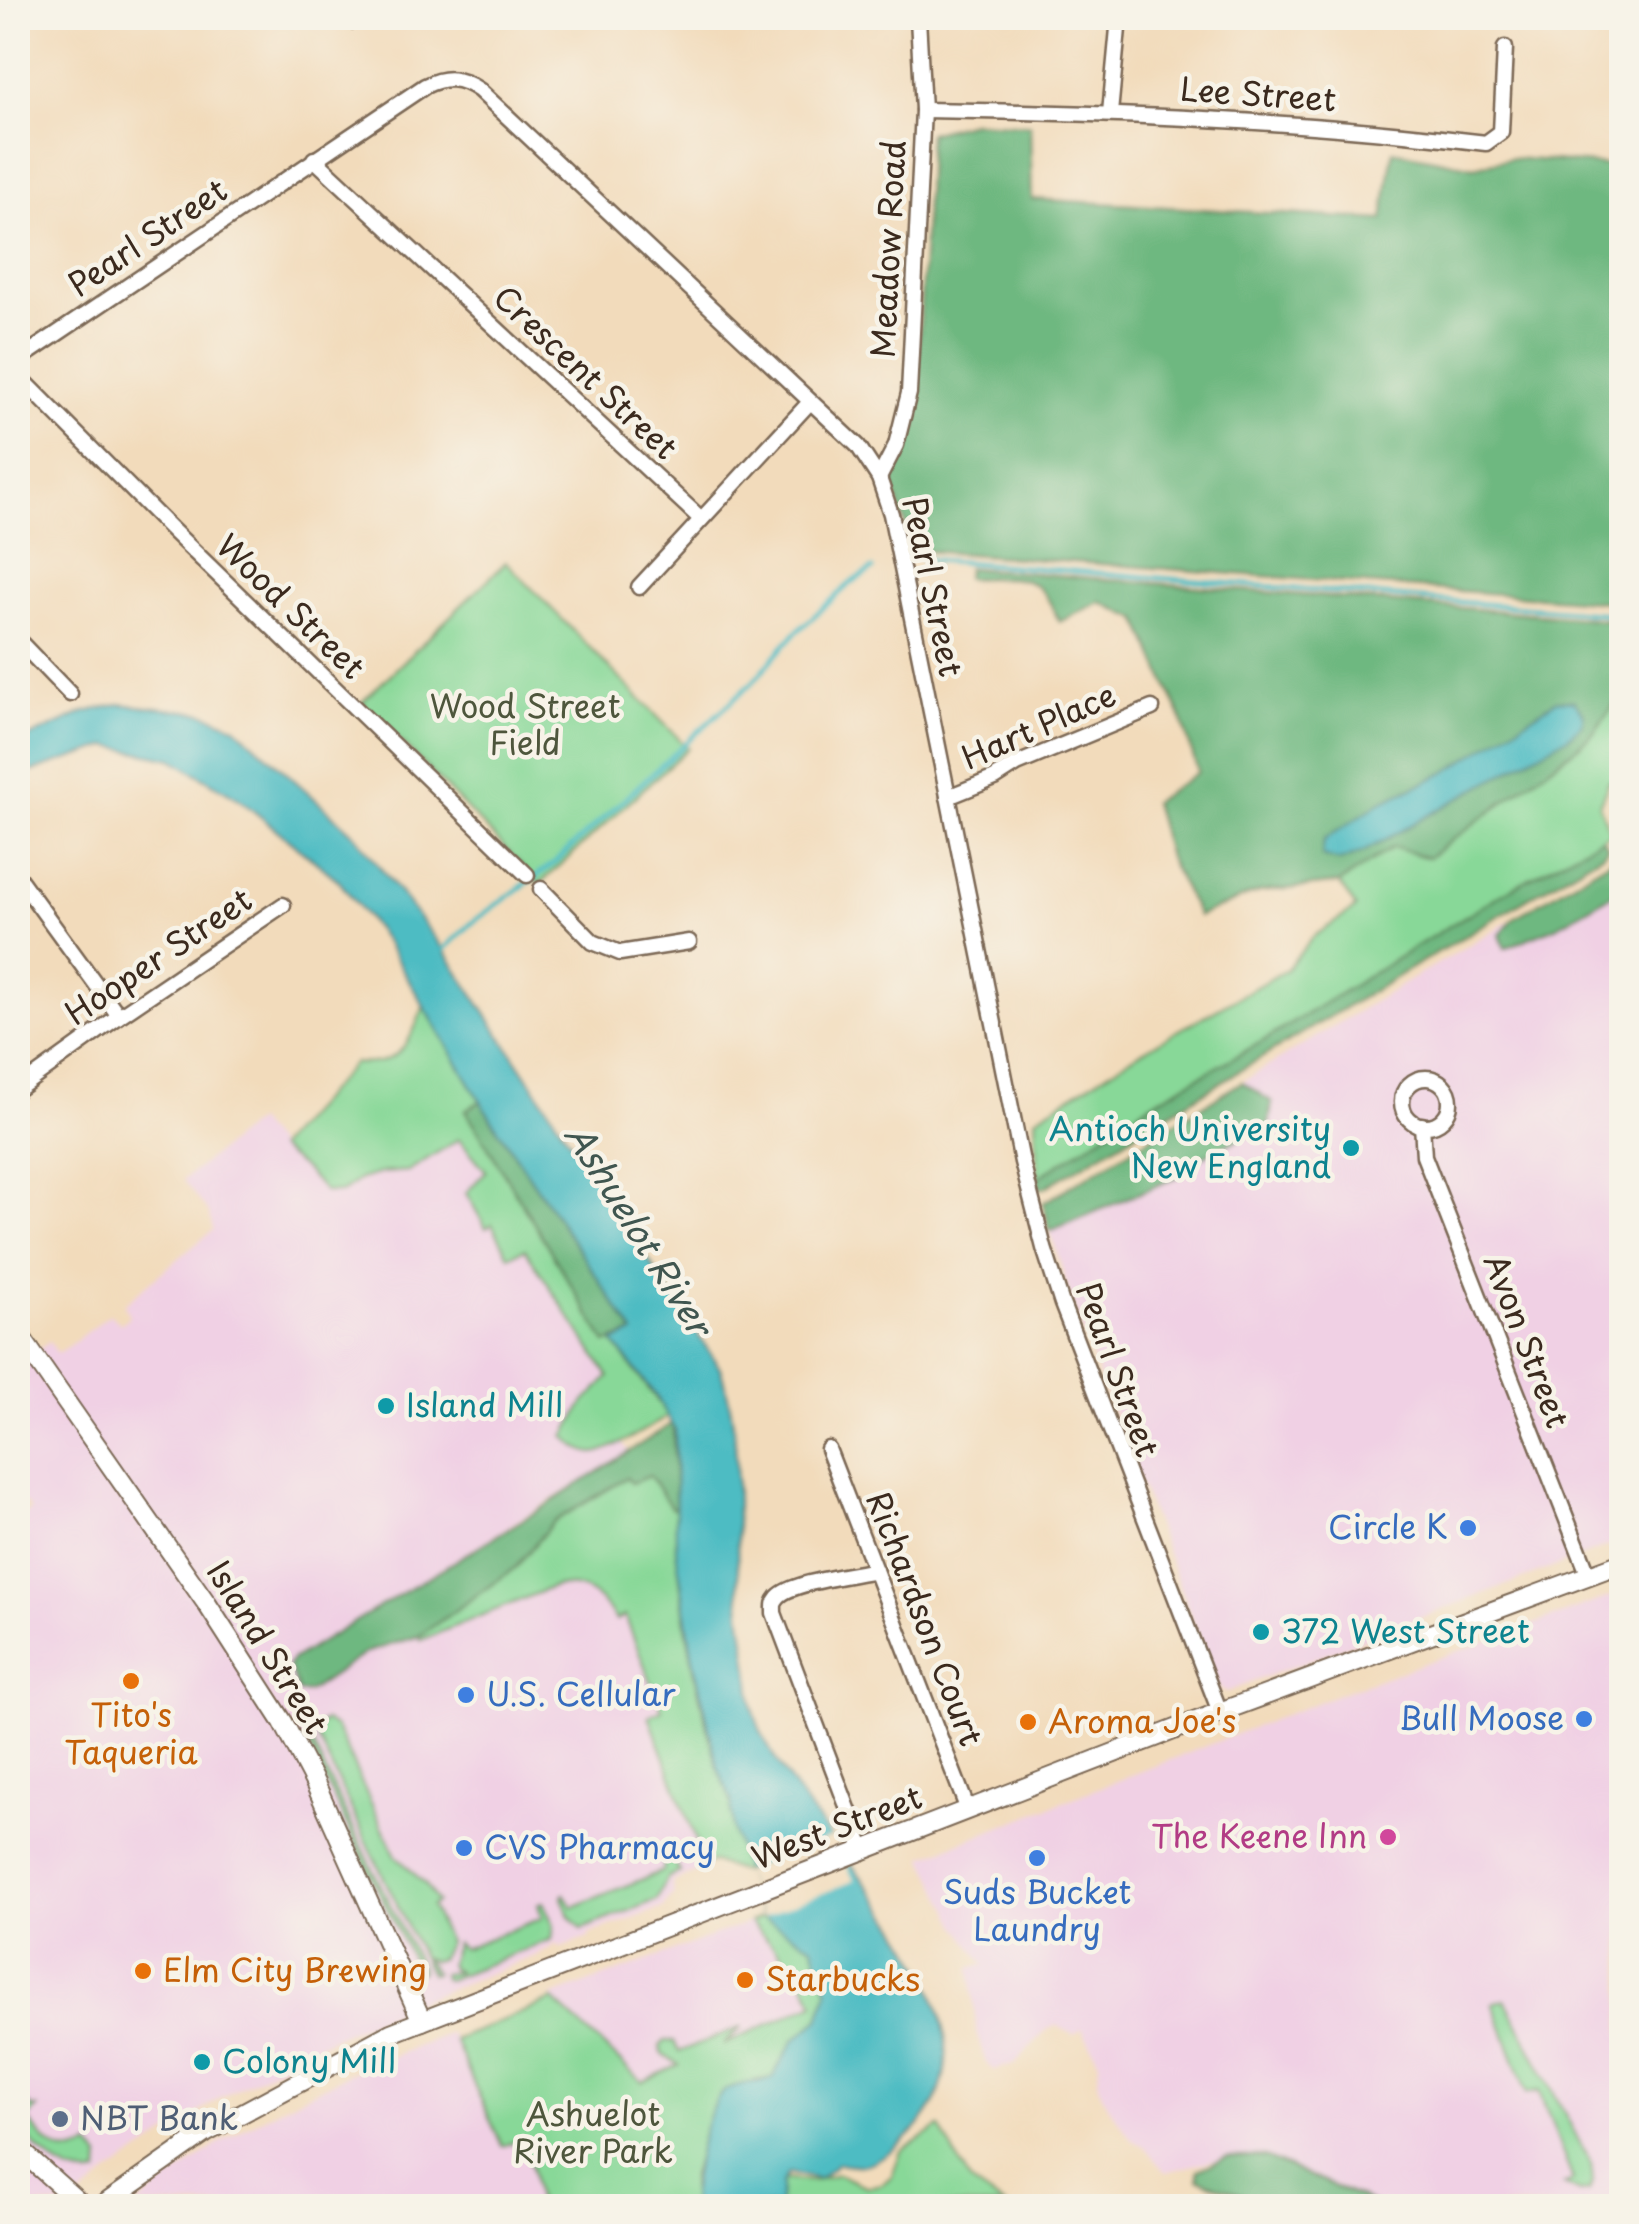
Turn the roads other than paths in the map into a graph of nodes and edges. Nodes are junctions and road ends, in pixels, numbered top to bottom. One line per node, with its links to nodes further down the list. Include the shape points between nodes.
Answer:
1 (330, 18): 4 (street)
2 (918, 18): 6 (street, Meadow Road)
3 (1119, 18): 7 (street)
4 (352, 21)
5 (1505, 48): 7 (street, Lee Street, via 1501,132 1486,144 1378,130)
6 (923, 110): 7 (street, Lee Street); 12 (street, Meadow Road, via 910,392)
7 (1110, 113)
8 (314, 158): 9 (street, Pearl Street); 11 (street, Pearl Street, via 437,80 468,82); 13 (street, Crescent Street)
9 (18, 360)
10 (18, 374): 19 (street, Wood Street)
11 (810, 402): 12 (street, Pearl Street, via 858,446); 13 (street)
12 (879, 478): 18 (street, Pearl Street, via 898,542)
13 (701, 519): 14 (street)
14 (639, 587)
15 (18, 640): 16 (street)
16 (70, 694)
17 (1152, 708): 18 (street, Hart Place)
18 (948, 797): 32 (street, Pearl Street, via 1044,1248)
19 (528, 875)
20 (18, 876): 24 (street)
21 (541, 889): 23 (street, via 592,942 620,953)
22 (283, 905): 24 (street, Hooper Street)
23 (689, 942)
24 (119, 1016): 25 (street, Hooper Street)
25 (18, 1089)
26 (1422, 1125): 31 (street, Avon Street, via 1424,1156)
27 (18, 1333): 35 (street, Island Street, via 283,1722)
28 (828, 1449): 30 (street, Richardson Court)
29 (1622, 1563): 31 (street, West Street)
30 (875, 1570): 33 (street, Richardson Court); 34 (street, via 796,1588 774,1602)
31 (1588, 1576): 32 (street, West Street)
32 (1220, 1712): 33 (street, West Street)
33 (968, 1810): 34 (street, West Street)
34 (855, 1854): 35 (street, West Street)
35 (422, 2021): 38 (street, West Street, via 206,2132)
36 (18, 2148): 37 (street)
37 (84, 2206)
38 (102, 2206)

